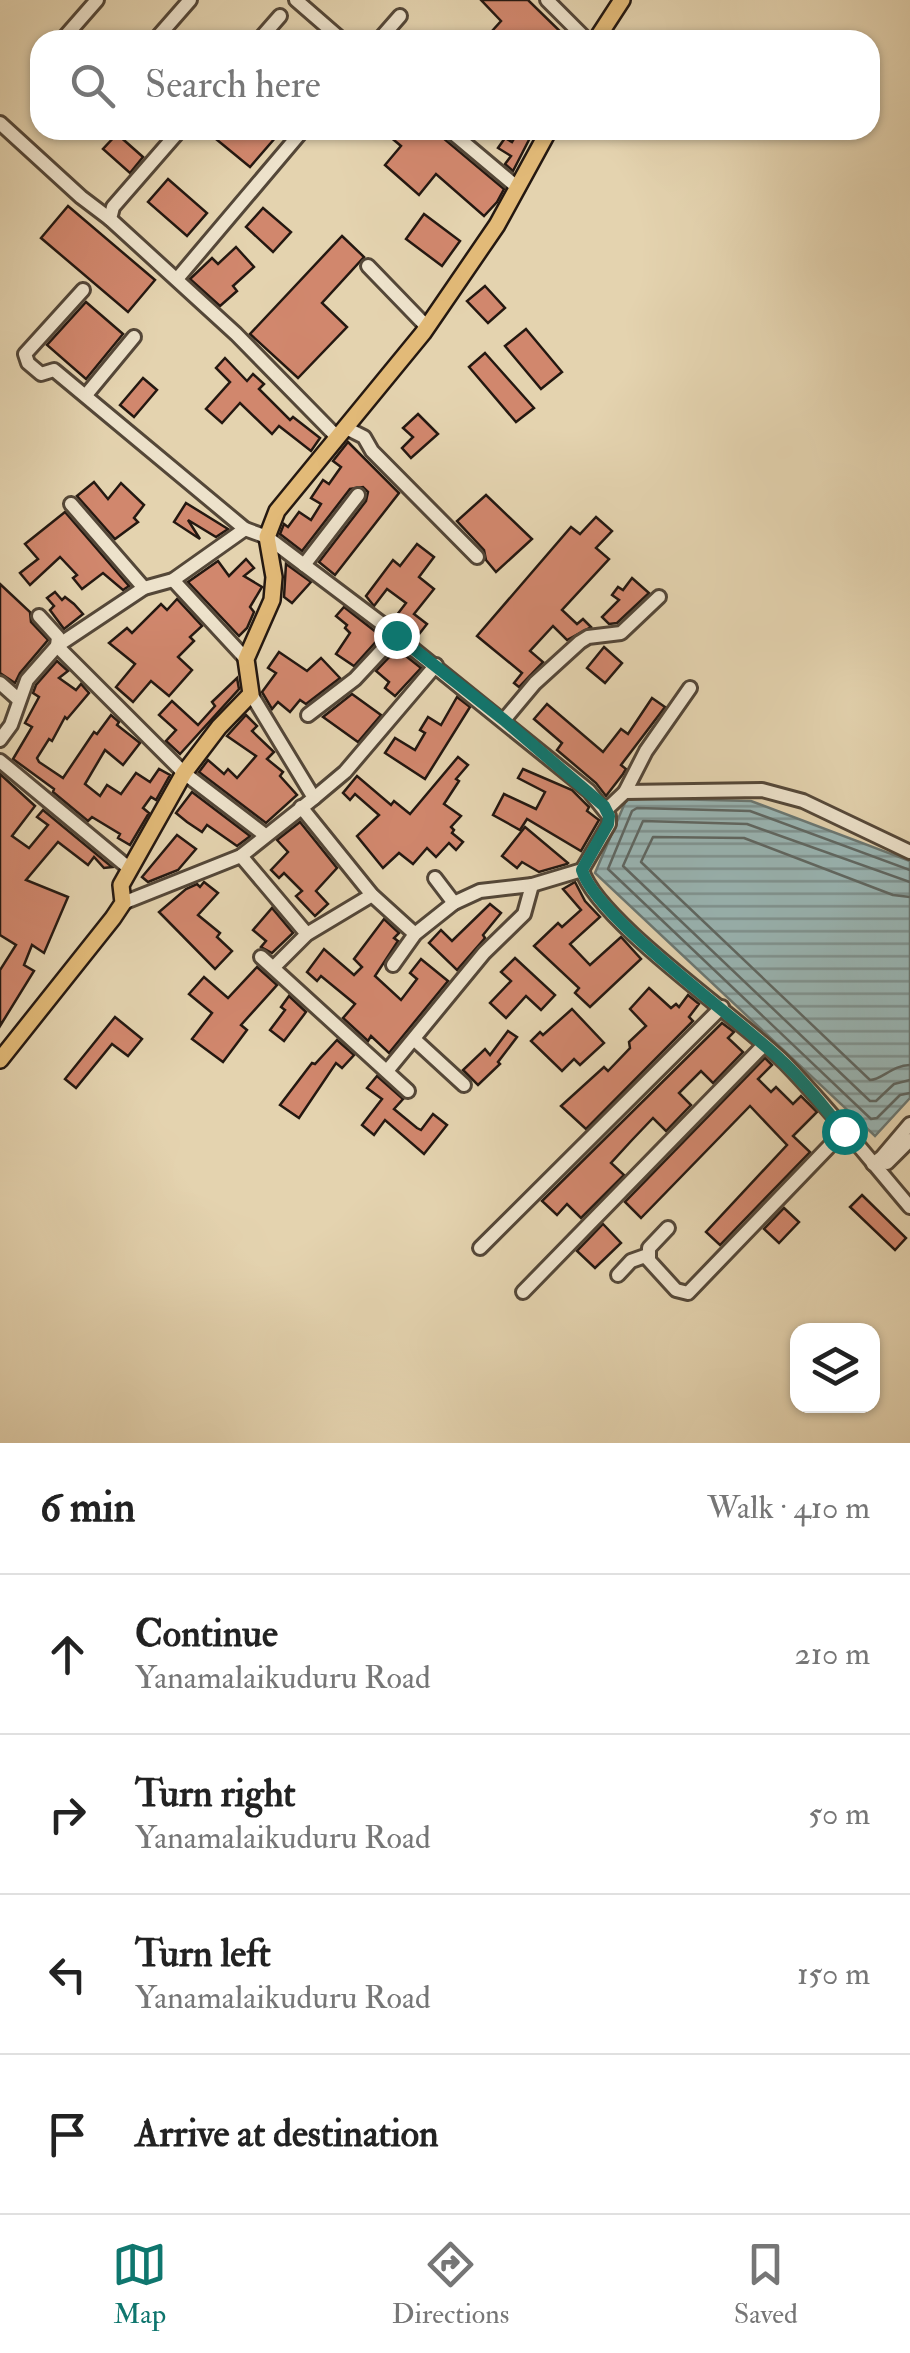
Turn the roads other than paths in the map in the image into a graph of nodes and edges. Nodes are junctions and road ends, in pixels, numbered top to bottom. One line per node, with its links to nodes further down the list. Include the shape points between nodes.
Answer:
1 (97, 0): 8 (street)
2 (190, 0): 9 (street)
3 (296, 0): 11 (street)
4 (547, 0): 13 (street)
5 (622, 0): 14 (main road)
6 (280, 16): 10 (street)
7 (400, 16): 12 (street)
8 (71, 30)
9 (164, 30)
10 (268, 30)
11 (330, 30)
12 (388, 30)
13 (577, 30)
14 (602, 30)
15 (0, 122): 21 (street)
16 (171, 140): 21 (street)
17 (295, 140): 23 (street)
18 (461, 140): 20 (street)
19 (543, 140): 20 (main road)
20 (518, 188): 25 (main road)
21 (110, 218): 23 (street)
22 (368, 266): 25 (street)
23 (177, 279): 28 (street)
24 (83, 290): 27 (street, via 26,354 33,369 54,370)
25 (427, 327): 28 (main road)
26 (134, 337): 27 (street)
27 (86, 395): 31 (street)
28 (341, 432): 32 (main road, via 277,511); 33 (street, via 364,437)
29 (358, 495): 34 (street)
30 (71, 504): 36 (street)
31 (245, 529): 32 (street); 35 (street)
32 (268, 537): 34 (street); 41 (main road, via 272,600)
33 (476, 558)
34 (304, 565): 39 (street)
35 (173, 580): 36 (street); 41 (street)
36 (144, 588): 40 (street)
37 (658, 597): 48 (street, via 620,633 580,642)
38 (39, 616): 40 (street, via 58,637)
39 (396, 635): 42 (street); 47 (street)
40 (57, 646): 46 (street); 51 (street)
41 (246, 659): 45 (main road)
42 (436, 665): 48 (street); 53 (street)
43 (0, 683): 46 (street)
44 (690, 688): 52 (street)
45 (250, 694): 51 (main road); 53 (street)
46 (18, 699): 49 (street)
47 (308, 715)
48 (504, 720): 55 (street)
49 (0, 740)
50 (0, 761): 59 (street)
51 (184, 773): 56 (street); 59 (main road)
52 (625, 792): 55 (street); 57 (street, via 762,790 803,801)
53 (314, 798): 54 (street)
54 (300, 807): 56 (street); 63 (street)
55 (606, 810): 60 (street, via 608,824)
56 (265, 835): 58 (street)
57 (910, 852)
58 (241, 856): 64 (street); 66 (street)
59 (130, 869): 64 (main road, via 121,885)
60 (582, 870): 62 (street); 71 (street, via 608,908)
61 (435, 878): 65 (street)
62 (532, 885): 65 (street, via 480,891); 72 (street, via 524,914)
63 (372, 894): 66 (street); 67 (street)
64 (123, 903): 74 (main road)
65 (454, 903): 67 (street)
66 (307, 934): 70 (street)
67 (415, 934): 69 (street)
68 (261, 957): 70 (street)
69 (393, 964)
70 (274, 967): 75 (street)
71 (722, 1007): 73 (street); 84 (street)
72 (415, 1040): 75 (street); 76 (street)
73 (764, 1045): 79 (street); 87 (street)
74 (0, 1059)
75 (387, 1070): 77 (street)
76 (464, 1085)
77 (408, 1092)
78 (910, 1124): 81 (street)
79 (844, 1131): 81 (street); 85 (street, via 688,1292 676,1290)
80 (910, 1140): 81 (street)
81 (876, 1168): 82 (street)
82 (910, 1207)
83 (668, 1228): 85 (street, via 649,1248)
84 (480, 1248)
85 (649, 1260): 86 (street, via 640,1256)
86 (618, 1275)
87 (523, 1292)

